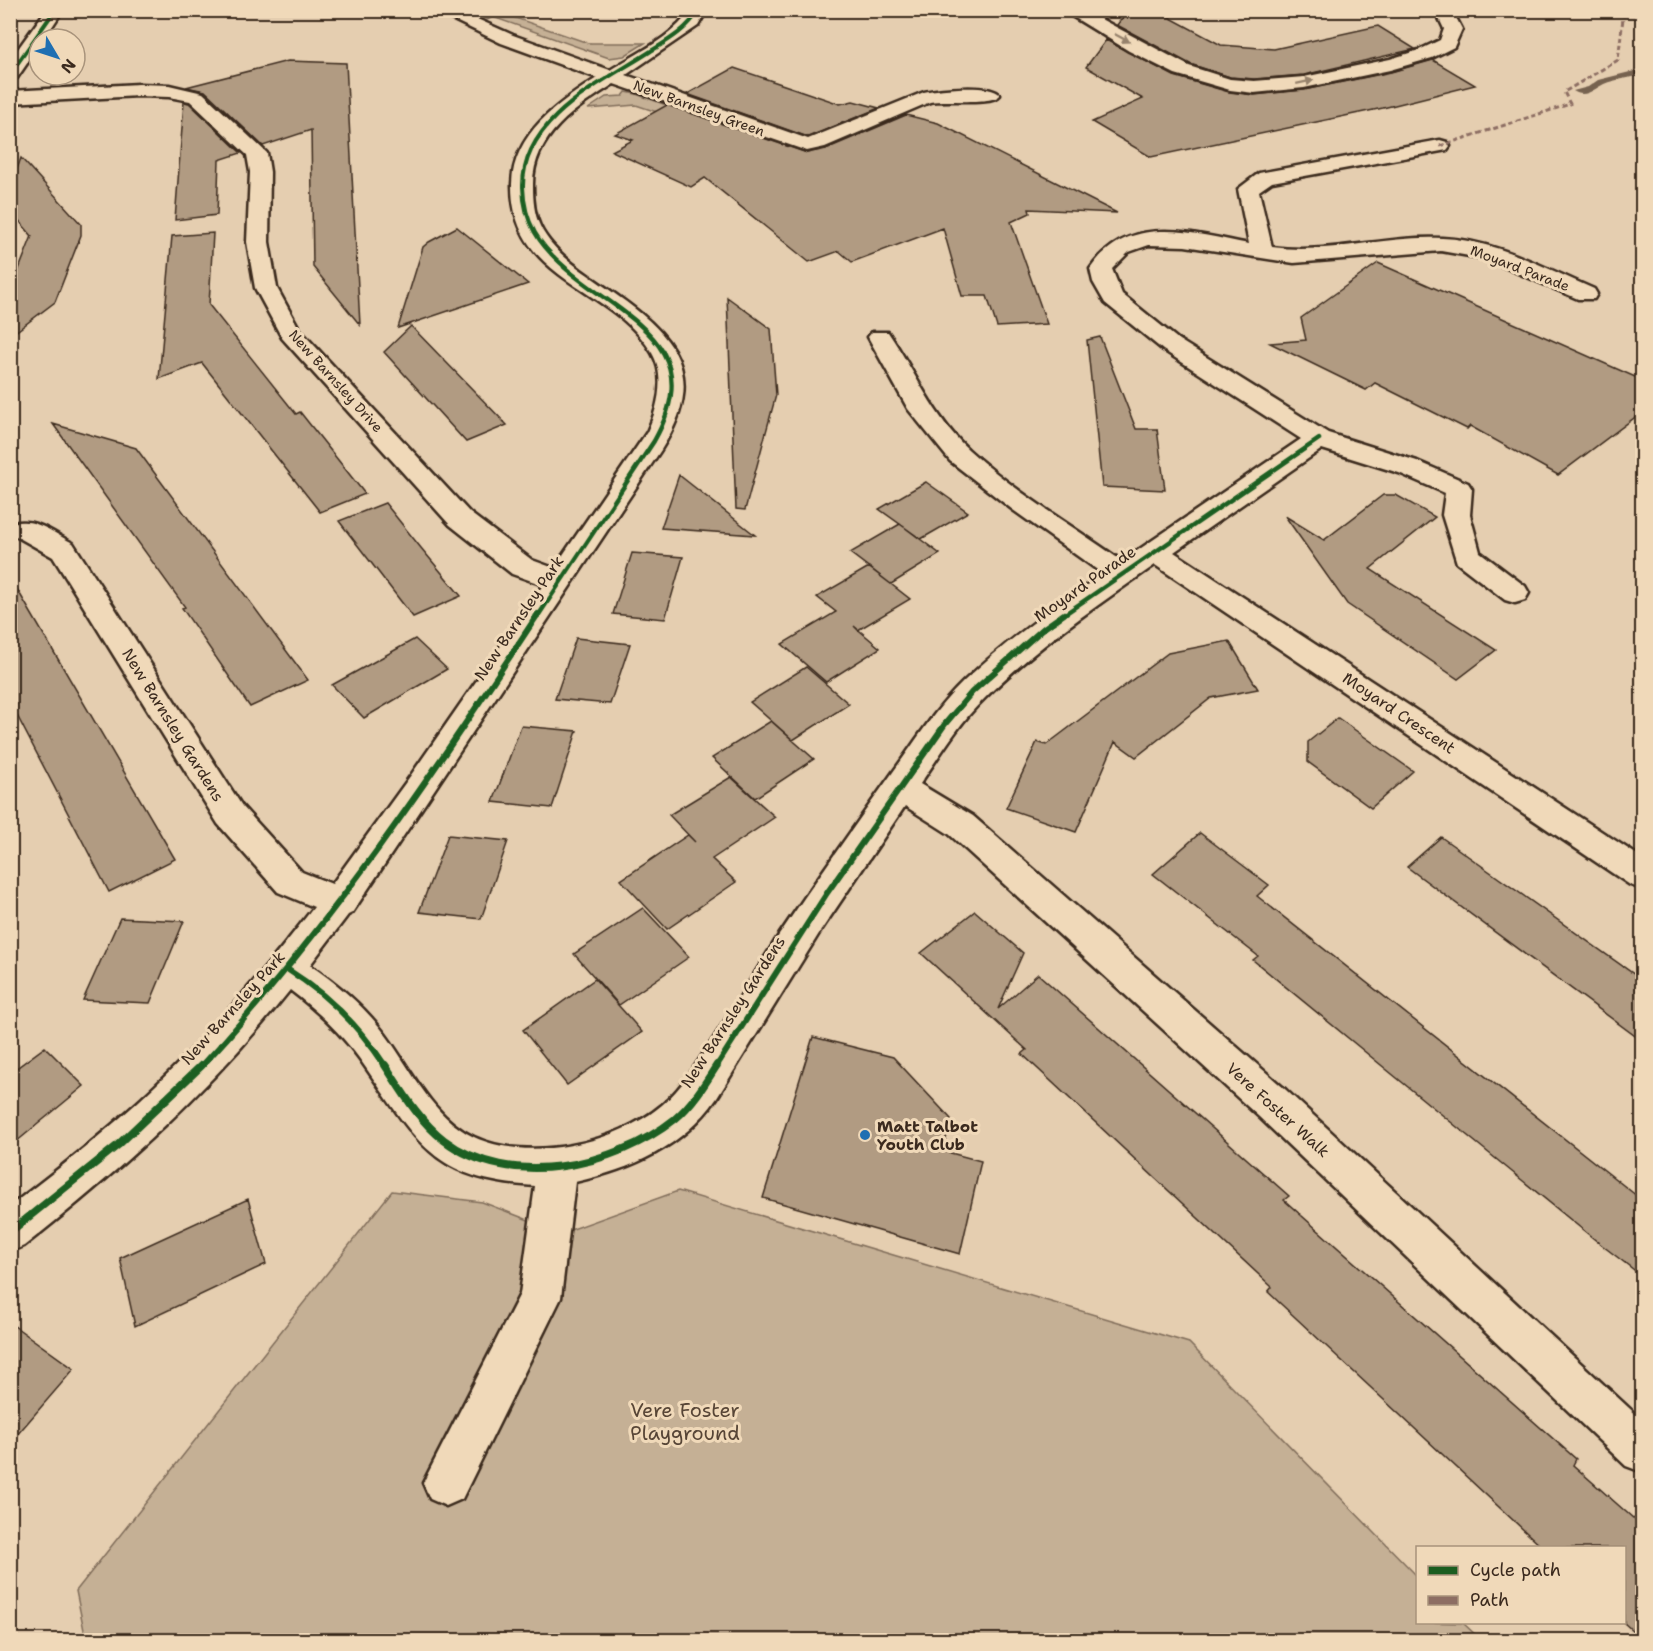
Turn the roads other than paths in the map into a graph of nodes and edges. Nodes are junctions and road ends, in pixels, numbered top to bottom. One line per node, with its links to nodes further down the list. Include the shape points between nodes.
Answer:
1 (54, 10): 6 (main road)
2 (699, 10): 7 (main road, New Barnsley Park, via 692,22 674,36)
3 (1070, 10): 4 (main road, one-way to 4, via 1205,80 1255,87 1290,85 1431,53 1448,43 1453,29)
4 (1443, 10)
5 (457, 13): 7 (main road, New Barnsley Green)
6 (10, 74)
7 (612, 77): 8 (main road, New Barnsley Green, via 807,145 924,98 942,94); 18 (main road, New Barnsley Park, via 556,117 535,140 522,176 523,200 530,228 541,244 645,328 664,348 673,377 672,396 668,415 653,442)
8 (990, 95)
9 (10, 97): 18 (main road, New Barnsley Drive, via 149,90 196,97 257,153 258,242 266,288 290,333 460,519 522,567)
10 (1440, 146): 11 (main road, via 1266,177 1248,189)
11 (1261, 253): 12 (main road, Moyard Parade, via 1334,255 1446,244 1490,254); 14 (main road, Moyard Parade, via 1148,238 1119,248 1101,269 1113,298 1171,345)
12 (1586, 294)
13 (880, 338): 17 (main road, via 921,409 959,455)
14 (1319, 439): 16 (main road, Moyard Parade); 19 (main road, Moyard Parade, via 1408,467 1460,489 1456,515 1467,556)
15 (24, 529): 22 (main road, New Barnsley Gardens, via 63,550 230,815 290,882)
16 (1155, 552): 17 (main road, Moyard Parade); 21 (main road, Moyard Crescent)
17 (1122, 574): 20 (main road, Moyard Parade, via 1044,628 972,692)
18 (561, 581): 22 (main road, New Barnsley Park)
19 (1515, 593)
20 (900, 787): 24 (main road, New Barnsley Gardens, via 790,948 698,1095 675,1119 644,1139 606,1157); 26 (main road, Vere Foster Walk, via 961,825 1237,1071)
21 (1642, 875)
22 (340, 903): 23 (main road, New Barnsley Park)
23 (287, 969): 24 (main road, New Barnsley Gardens, via 306,979 370,1043 437,1136 458,1150 496,1164); 25 (main road, New Barnsley Park, via 215,1052 114,1151)
24 (557, 1166): 27 (main road, via 540,1298)
25 (10, 1232)
26 (1642, 1450)
27 (446, 1484)

